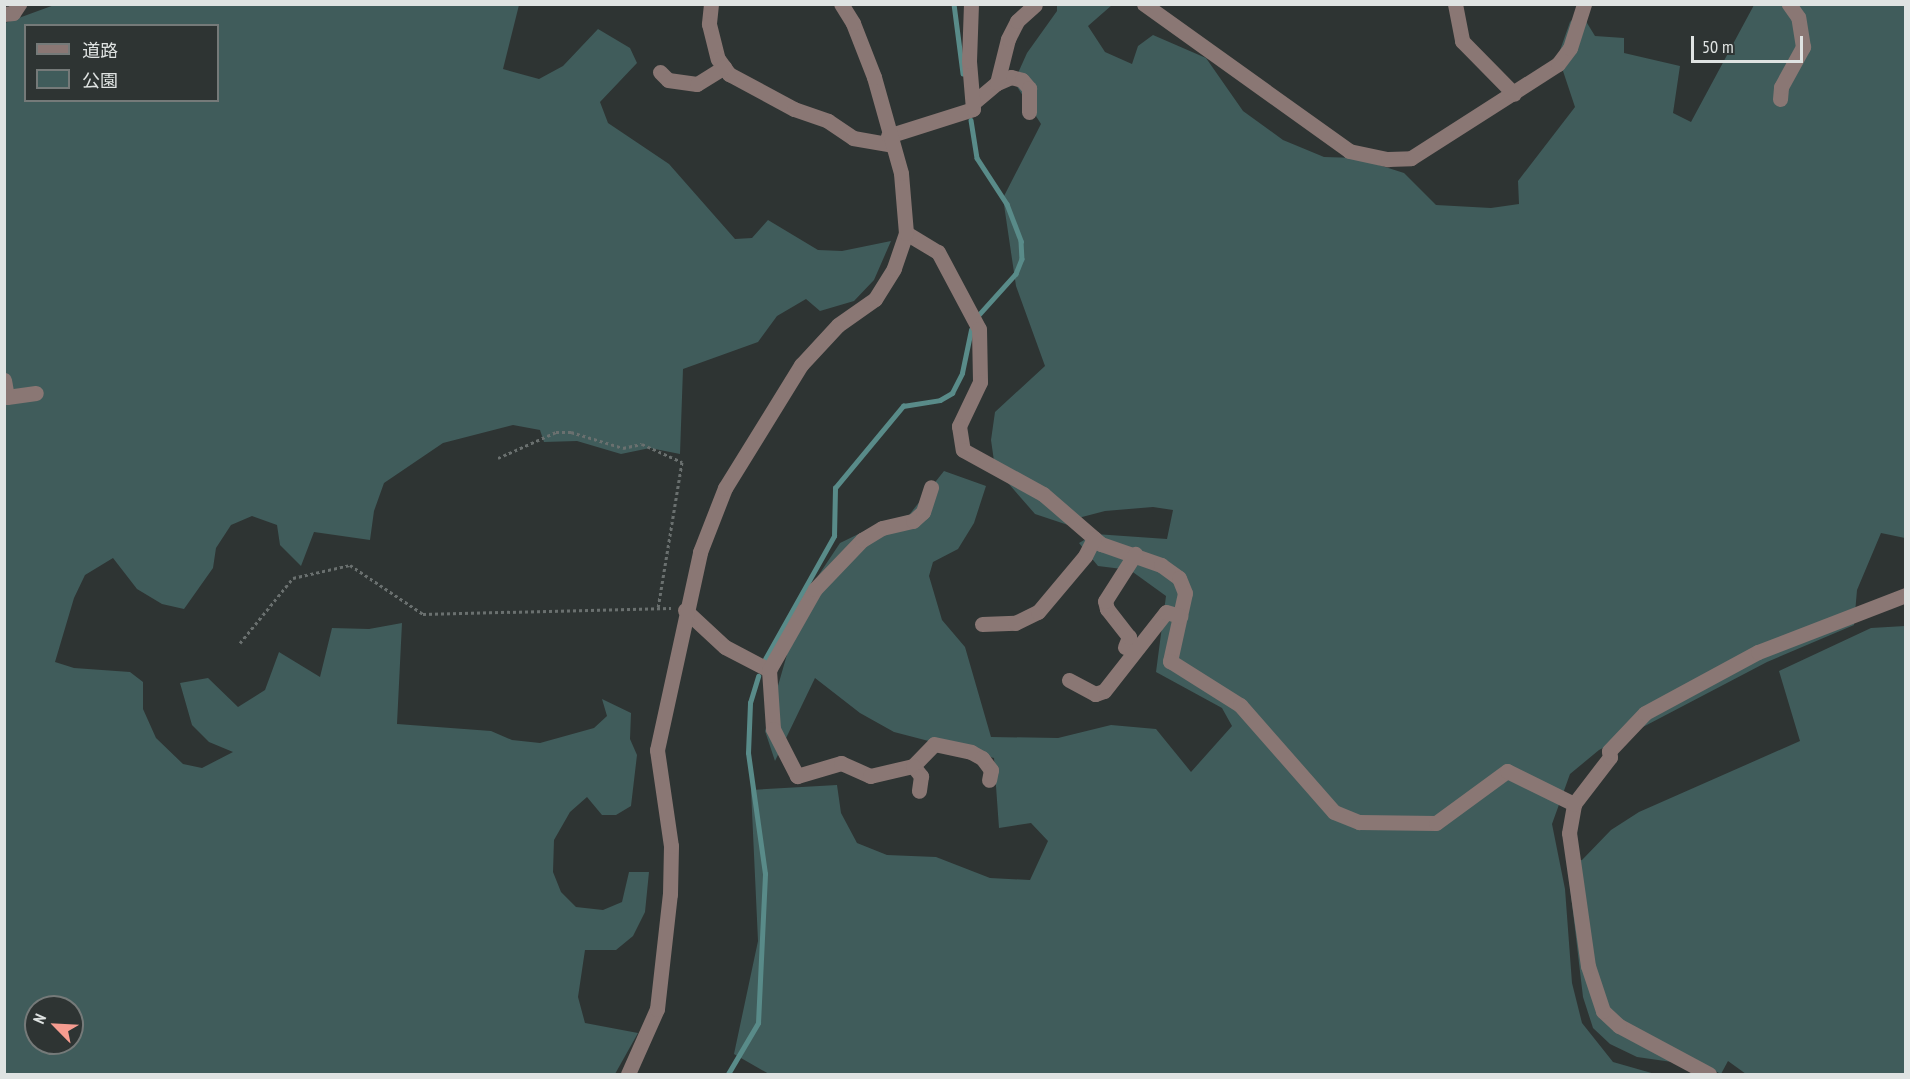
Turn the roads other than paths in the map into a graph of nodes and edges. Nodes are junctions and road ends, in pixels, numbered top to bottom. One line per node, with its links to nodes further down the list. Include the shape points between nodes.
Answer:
1 (19, 4): 10 (street, via 13,12)
2 (711, 4): 11 (street, via 709,24 718,59)
3 (841, 4): 18 (street, via 874,77)
4 (971, 4): 16 (street)
5 (1035, 4): 13 (street, via 1017,21 1008,39)
6 (1144, 4): 14 (street, via 1349,151 1367,158 1411,158)
7 (1455, 4): 14 (street, via 1462,41)
8 (1584, 4): 14 (street, via 1570,48 1558,64)
9 (1789, 4): 15 (street, via 1798,17 1803,46 1780,87)
10 (4, 14)
11 (724, 67): 12 (street, via 697,84 668,80); 18 (street, via 729,74 794,109 828,121 853,138)
12 (660, 72)
13 (996, 83): 16 (street); 17 (street, via 1011,77 1022,80 1029,88)
14 (1514, 94)
15 (1780, 99)
16 (972, 103): 18 (street, via 973,109)
17 (1029, 111)
18 (890, 141): 19 (street, via 906,205)
19 (906, 233): 24 (street, via 938,252 979,329 980,382 959,426 963,450 1043,494); 27 (street, via 894,268 875,299 838,326 801,365 725,488 700,552)
20 (4, 380): 22 (street)
21 (36, 393): 22 (street)
22 (6, 398)
23 (931, 488): 31 (street, via 923,512 913,521 882,528 862,540 815,589)
24 (1094, 538): 25 (street, via 1101,544); 29 (street, via 1085,556 1038,612 1015,623)
25 (1135, 554): 28 (street, via 1179,578 1185,593); 30 (street, via 1105,602 1129,637)
26 (1905, 595): 36 (street, via 1758,652 1645,713 1609,751 1610,757)
27 (685, 609): 31 (street, via 725,647); 37 (street, via 657,750 671,846 670,894 657,1009)
28 (1180, 616): 32 (street, via 1166,612 1104,692 1095,694); 36 (street, via 1170,661 1240,705 1334,812 1359,822 1436,823 1508,771)
29 (982, 624)
30 (1125, 647)
31 (769, 670): 33 (street, via 773,729 797,776 841,763 870,776)
32 (1069, 680)
33 (913, 766): 34 (street, via 934,744 952,747 982,758 991,770); 35 (street, via 921,776)
34 (989, 780)
35 (920, 791)
36 (1574, 804): 38 (street, via 1569,833 1588,966 1603,1011 1619,1026)
37 (628, 1074)
38 (1709, 1074)

